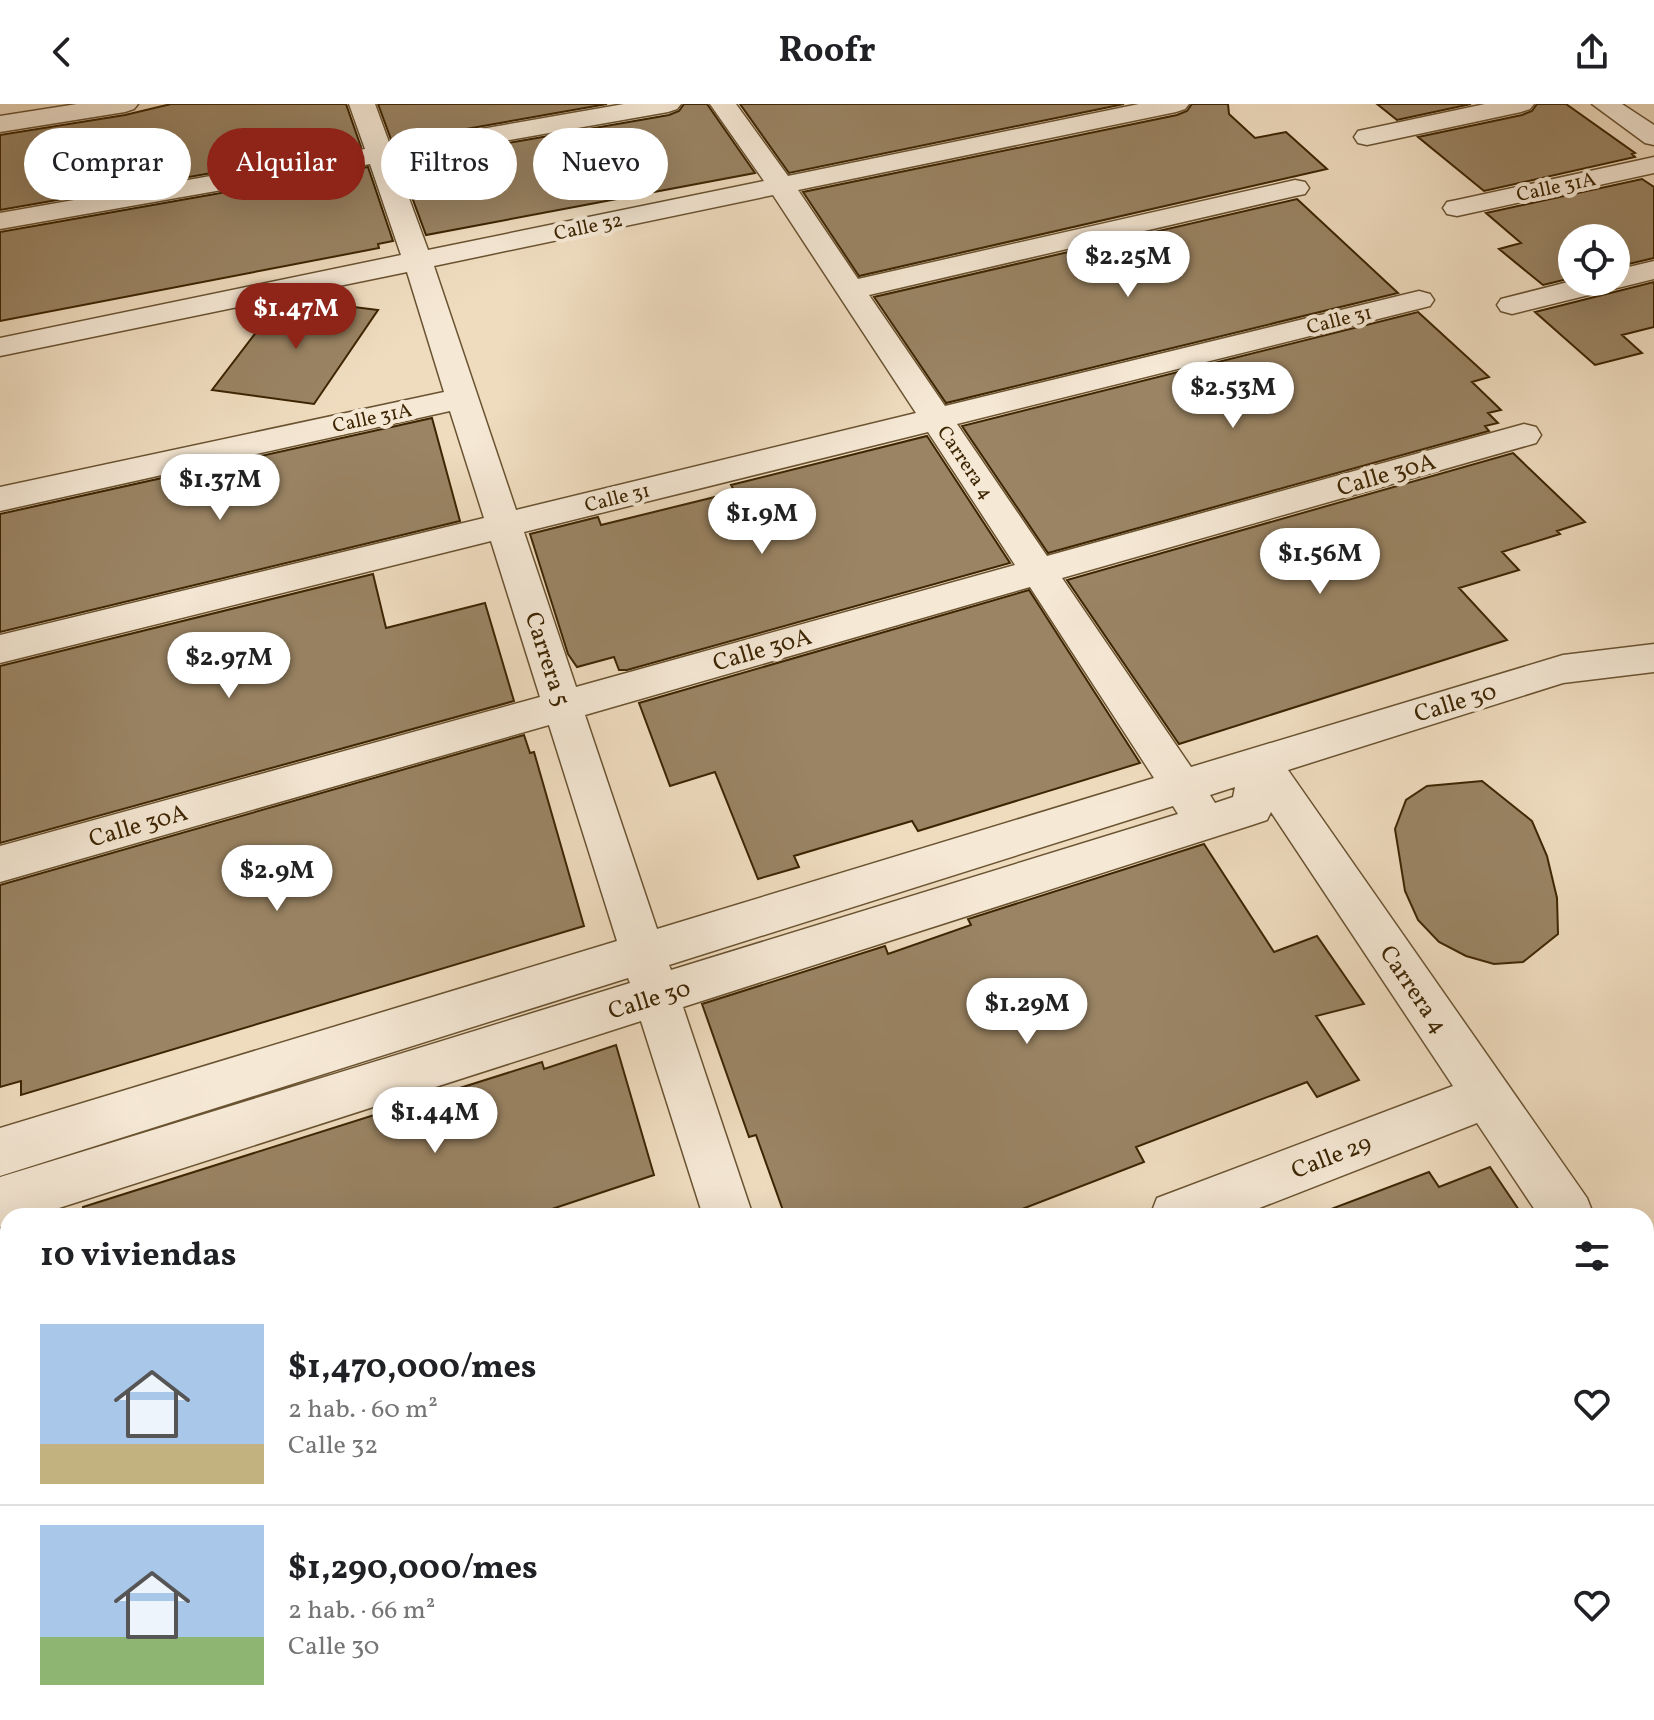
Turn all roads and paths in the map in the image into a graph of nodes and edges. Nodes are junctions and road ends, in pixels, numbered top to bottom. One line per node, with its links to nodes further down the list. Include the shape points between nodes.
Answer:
1 (125, 104): 8 (street)
2 (362, 104): 11 (street, Carrera 5)
3 (668, 104): 11 (street)
4 (723, 104): 13 (street, Carrera 4)
5 (1176, 104): 13 (street, Calle 32)
6 (1521, 104): 9 (street)
7 (1605, 104): 10 (street)
8 (0, 124)
9 (1367, 137)
10 (1654, 137)
11 (379, 155): 16 (street); 17 (street, Carrera 5)
12 (1654, 165): 15 (street, Calle 31A)
13 (781, 186): 17 (street, Calle 32); 20 (street, Carrera 4)
14 (1295, 188): 20 (street)
15 (1457, 208)
16 (0, 221)
17 (418, 261): 24 (street, Calle 32); 25 (street, Carrera 5)
18 (1654, 270): 19 (street)
19 (1630, 276)
20 (851, 290): 26 (street, Carrera 4)
21 (1558, 294): 23 (street)
22 (1419, 300): 26 (street, Calle 31)
23 (1512, 305)
24 (0, 347)
25 (463, 398): 28 (street, Calle 31A); 29 (street, Carrera 5)
26 (937, 419): 29 (street, Calle 31); 30 (street, Carrera 4)
27 (1524, 435): 30 (street, Calle 30A)
28 (0, 499)
29 (504, 525): 31 (street, Calle 31); 33 (street, Carrera 5)
30 (1038, 571): 33 (street, Calle 30A); 35 (street, Carrera 4)
31 (0, 649)
32 (1654, 660): 34 (street, Calle 30, via 1563,669)
33 (563, 706): 36 (street, Calle 30A); 37 (street, Carrera 5)
34 (1260, 762): 35 (street, Calle 30, via 1252,808); 39 (street, Carrera 4)
35 (1194, 804): 37 (street, Calle 30); 38 (street, Calle 30)
36 (0, 864)
37 (643, 953): 38 (street, Carrera 5); 40 (street, Calle 30)
38 (657, 997): 41 (street, Calle 30); 42 (street, Carrera 5)
39 (1487, 1096): 43 (street, Calle 29); 44 (street, Carrera 4)
40 (0, 1152)
41 (0, 1202)
42 (725, 1208)
43 (1196, 1208)
44 (1564, 1208)

